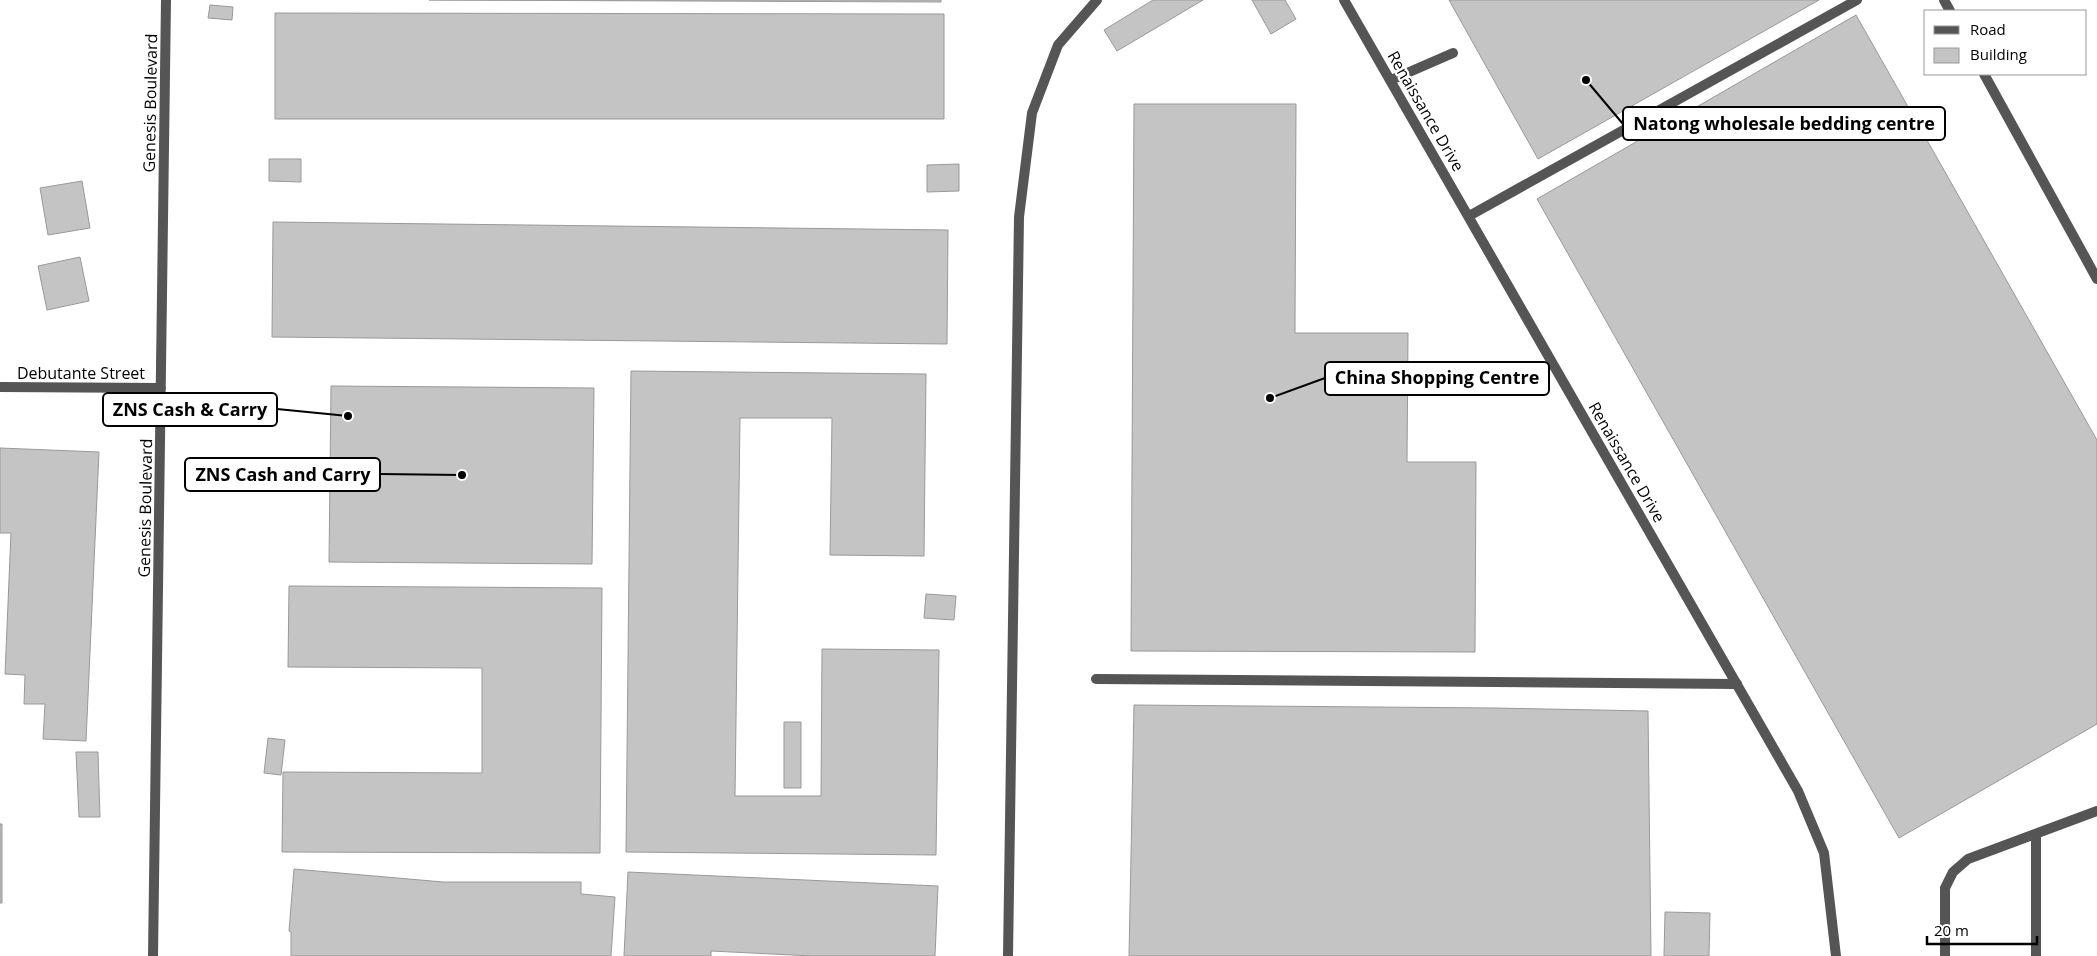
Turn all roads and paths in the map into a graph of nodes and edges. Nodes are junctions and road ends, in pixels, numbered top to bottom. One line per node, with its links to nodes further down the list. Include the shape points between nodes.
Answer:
1 (166, 0): 11 (street, Genesis Boulevard)
2 (1097, 0): 17 (street, via 1058,45 1032,113 1019,217)
3 (1344, 0): 7 (street, Renaissance Drive)
4 (1857, 0): 8 (street)
5 (1453, 53): 7 (street)
6 (1985, 75): 9 (street)
7 (1391, 80): 8 (street, Renaissance Drive)
8 (1469, 216): 13 (street, Renaissance Drive)
9 (2097, 279)
10 (0, 387): 11 (street, Debutante Street)
11 (161, 388): 16 (street, Genesis Boulevard)
12 (1096, 678): 13 (street)
13 (1737, 684): 18 (street, Renaissance Drive, via 1798,791 1824,852)
14 (2097, 811): 15 (street)
15 (2036, 835): 19 (street, via 1968,859 1953,872 1945,888); 20 (street)
16 (153, 956)
17 (1008, 956)
18 (1836, 956)
19 (1945, 956)
20 (2036, 956)

